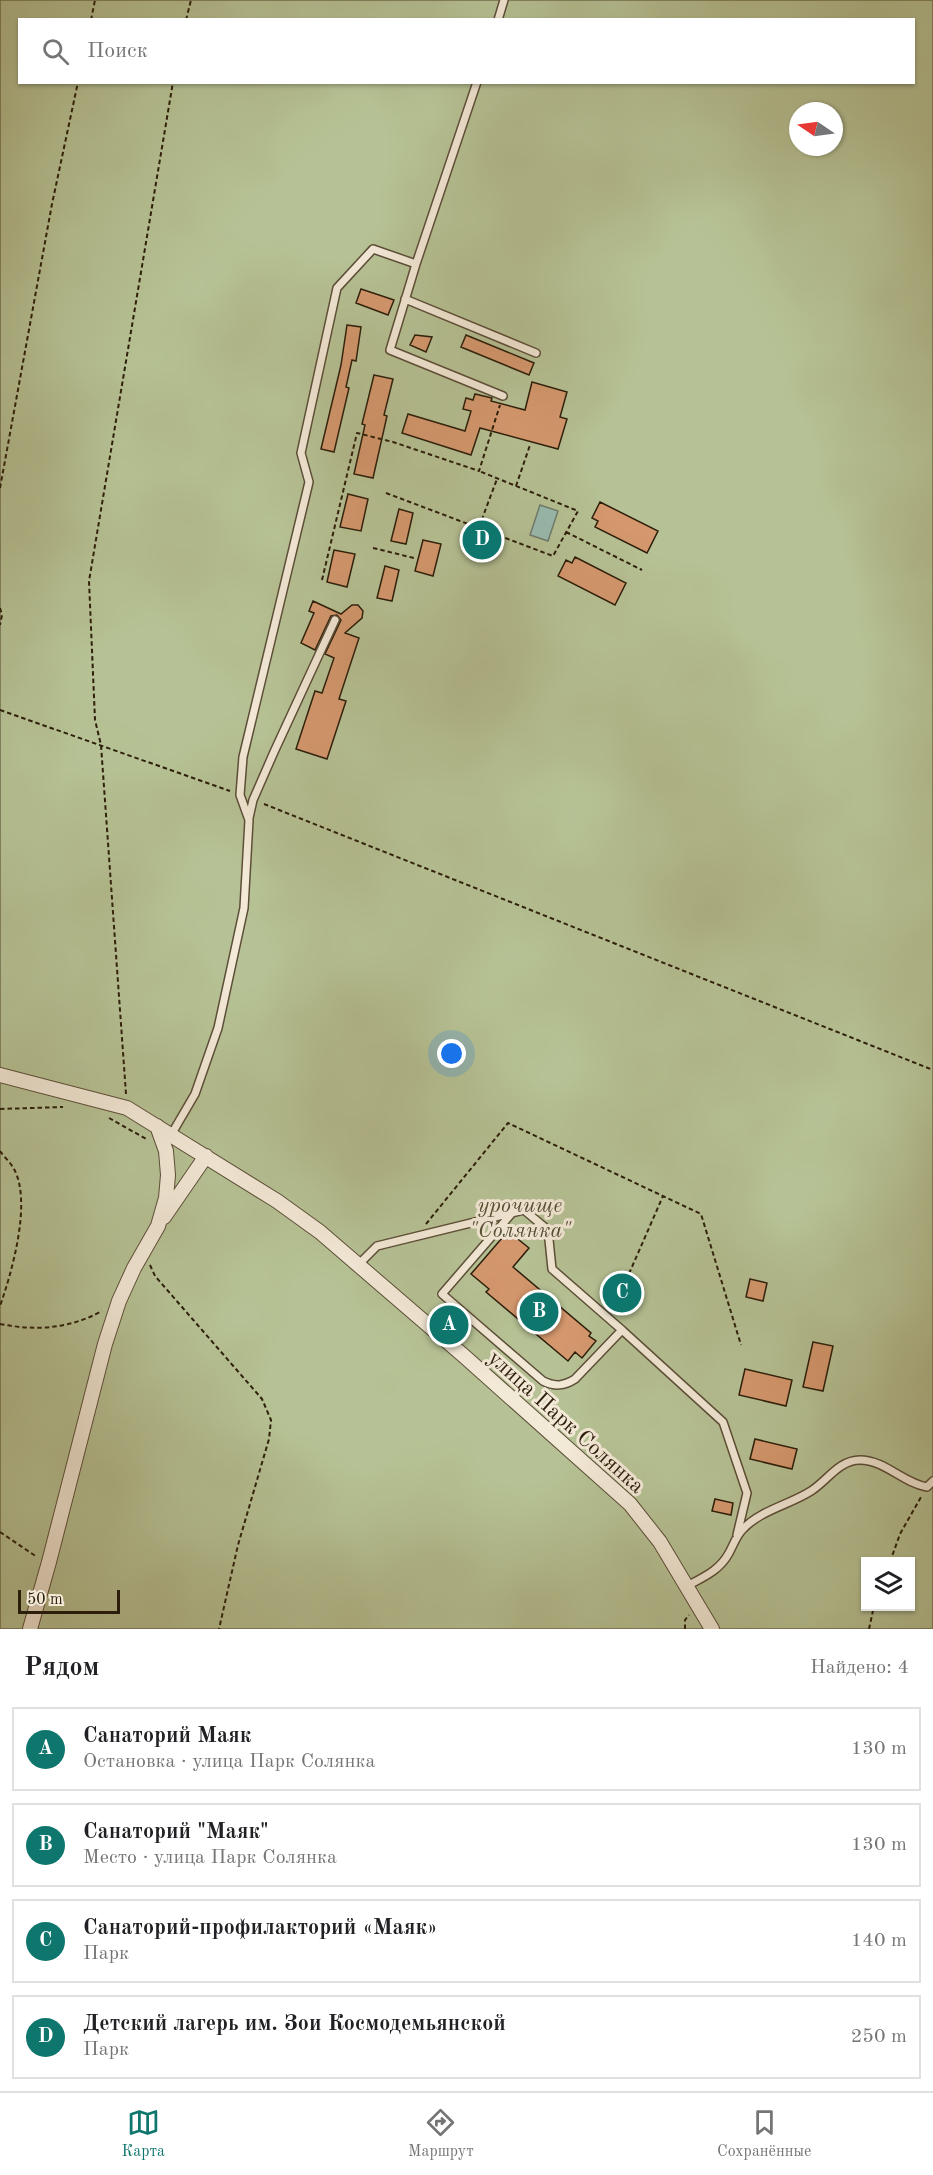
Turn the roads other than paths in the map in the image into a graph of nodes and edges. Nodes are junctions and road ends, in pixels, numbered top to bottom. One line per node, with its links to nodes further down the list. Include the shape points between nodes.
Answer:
1 (504, 0): 2 (lane)
2 (499, 18)
3 (476, 84): 4 (lane)
4 (416, 264): 5 (lane); 9 (lane, via 373,249 337,288 301,453 309,482 243,757 240,795)
5 (405, 299): 6 (lane); 7 (lane, via 390,350)
6 (536, 353)
7 (503, 396)
8 (335, 620): 9 (lane, via 253,800)
9 (249, 820): 12 (lane, via 244,908 219,1028 195,1094)
10 (0, 1075): 11 (street, улица Парк Солянка, via 127,1108)
11 (158, 1126): 12 (street, улица Парк Солянка); 15 (street, via 166,1151 167,1186)
12 (171, 1135): 13 (street, улица Парк Солянка)
13 (206, 1156): 15 (street); 16 (street, улица Парк Солянка, via 277,1201)
14 (512, 1213): 16 (lane, via 377,1246); 17 (lane, via 524,1210 548,1230 552,1269); 17 (lane, via 442,1294 551,1385 575,1379)
15 (158, 1226): 21 (street, via 119,1301 105,1344)
16 (358, 1265): 20 (street, улица Парк Солянка, via 630,1504)
17 (622, 1330): 19 (lane, via 723,1422 747,1493)
18 (933, 1481): 19 (lane, via 927,1487 915,1485 878,1464 859,1460 838,1468 812,1491 760,1516)
19 (736, 1538): 20 (lane, via 717,1570)
20 (687, 1586): 22 (street, улица Парк Солянка)
21 (30, 1629)
22 (712, 1629)

